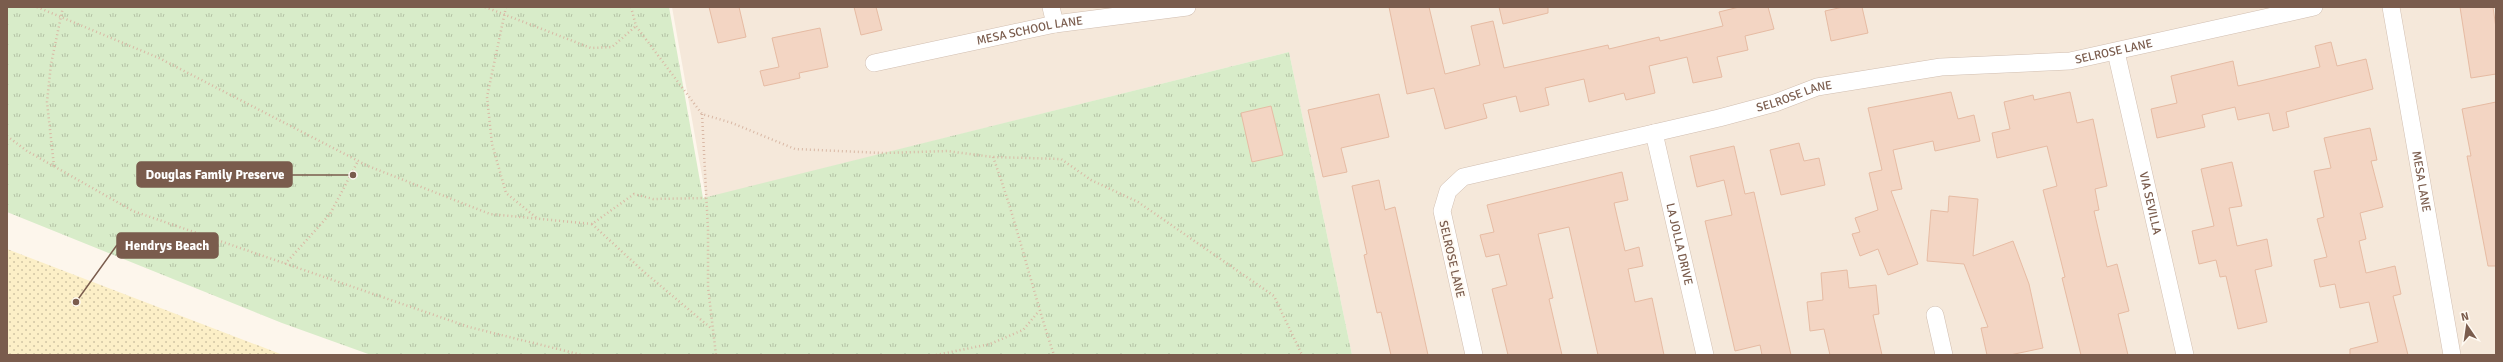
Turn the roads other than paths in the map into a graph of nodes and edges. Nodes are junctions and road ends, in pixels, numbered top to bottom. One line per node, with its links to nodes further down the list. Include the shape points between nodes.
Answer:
1 (1051, 7): 5 (street)
2 (1187, 7): 5 (street, MESA SCHOOL LANE)
3 (2314, 7): 6 (street, SELROSE LANE)
4 (2391, 7): 14 (street, MESA LANE)
5 (1055, 24): 7 (street, MESA SCHOOL LANE)
6 (2116, 52): 8 (street, SELROSE LANE, via 2070,61 1941,67 1817,87 1775,103); 13 (street, VIA SEVILLA)
7 (874, 63)
8 (1654, 133): 10 (street, SELROSE LANE, via 1473,174 1455,183 1448,191 1442,211 1443,221); 11 (street, LA JOLLA DRIVE)
9 (1935, 315): 12 (street)
10 (1474, 355)
11 (1705, 355)
12 (1944, 355)
13 (2184, 355)
14 (2452, 355)

